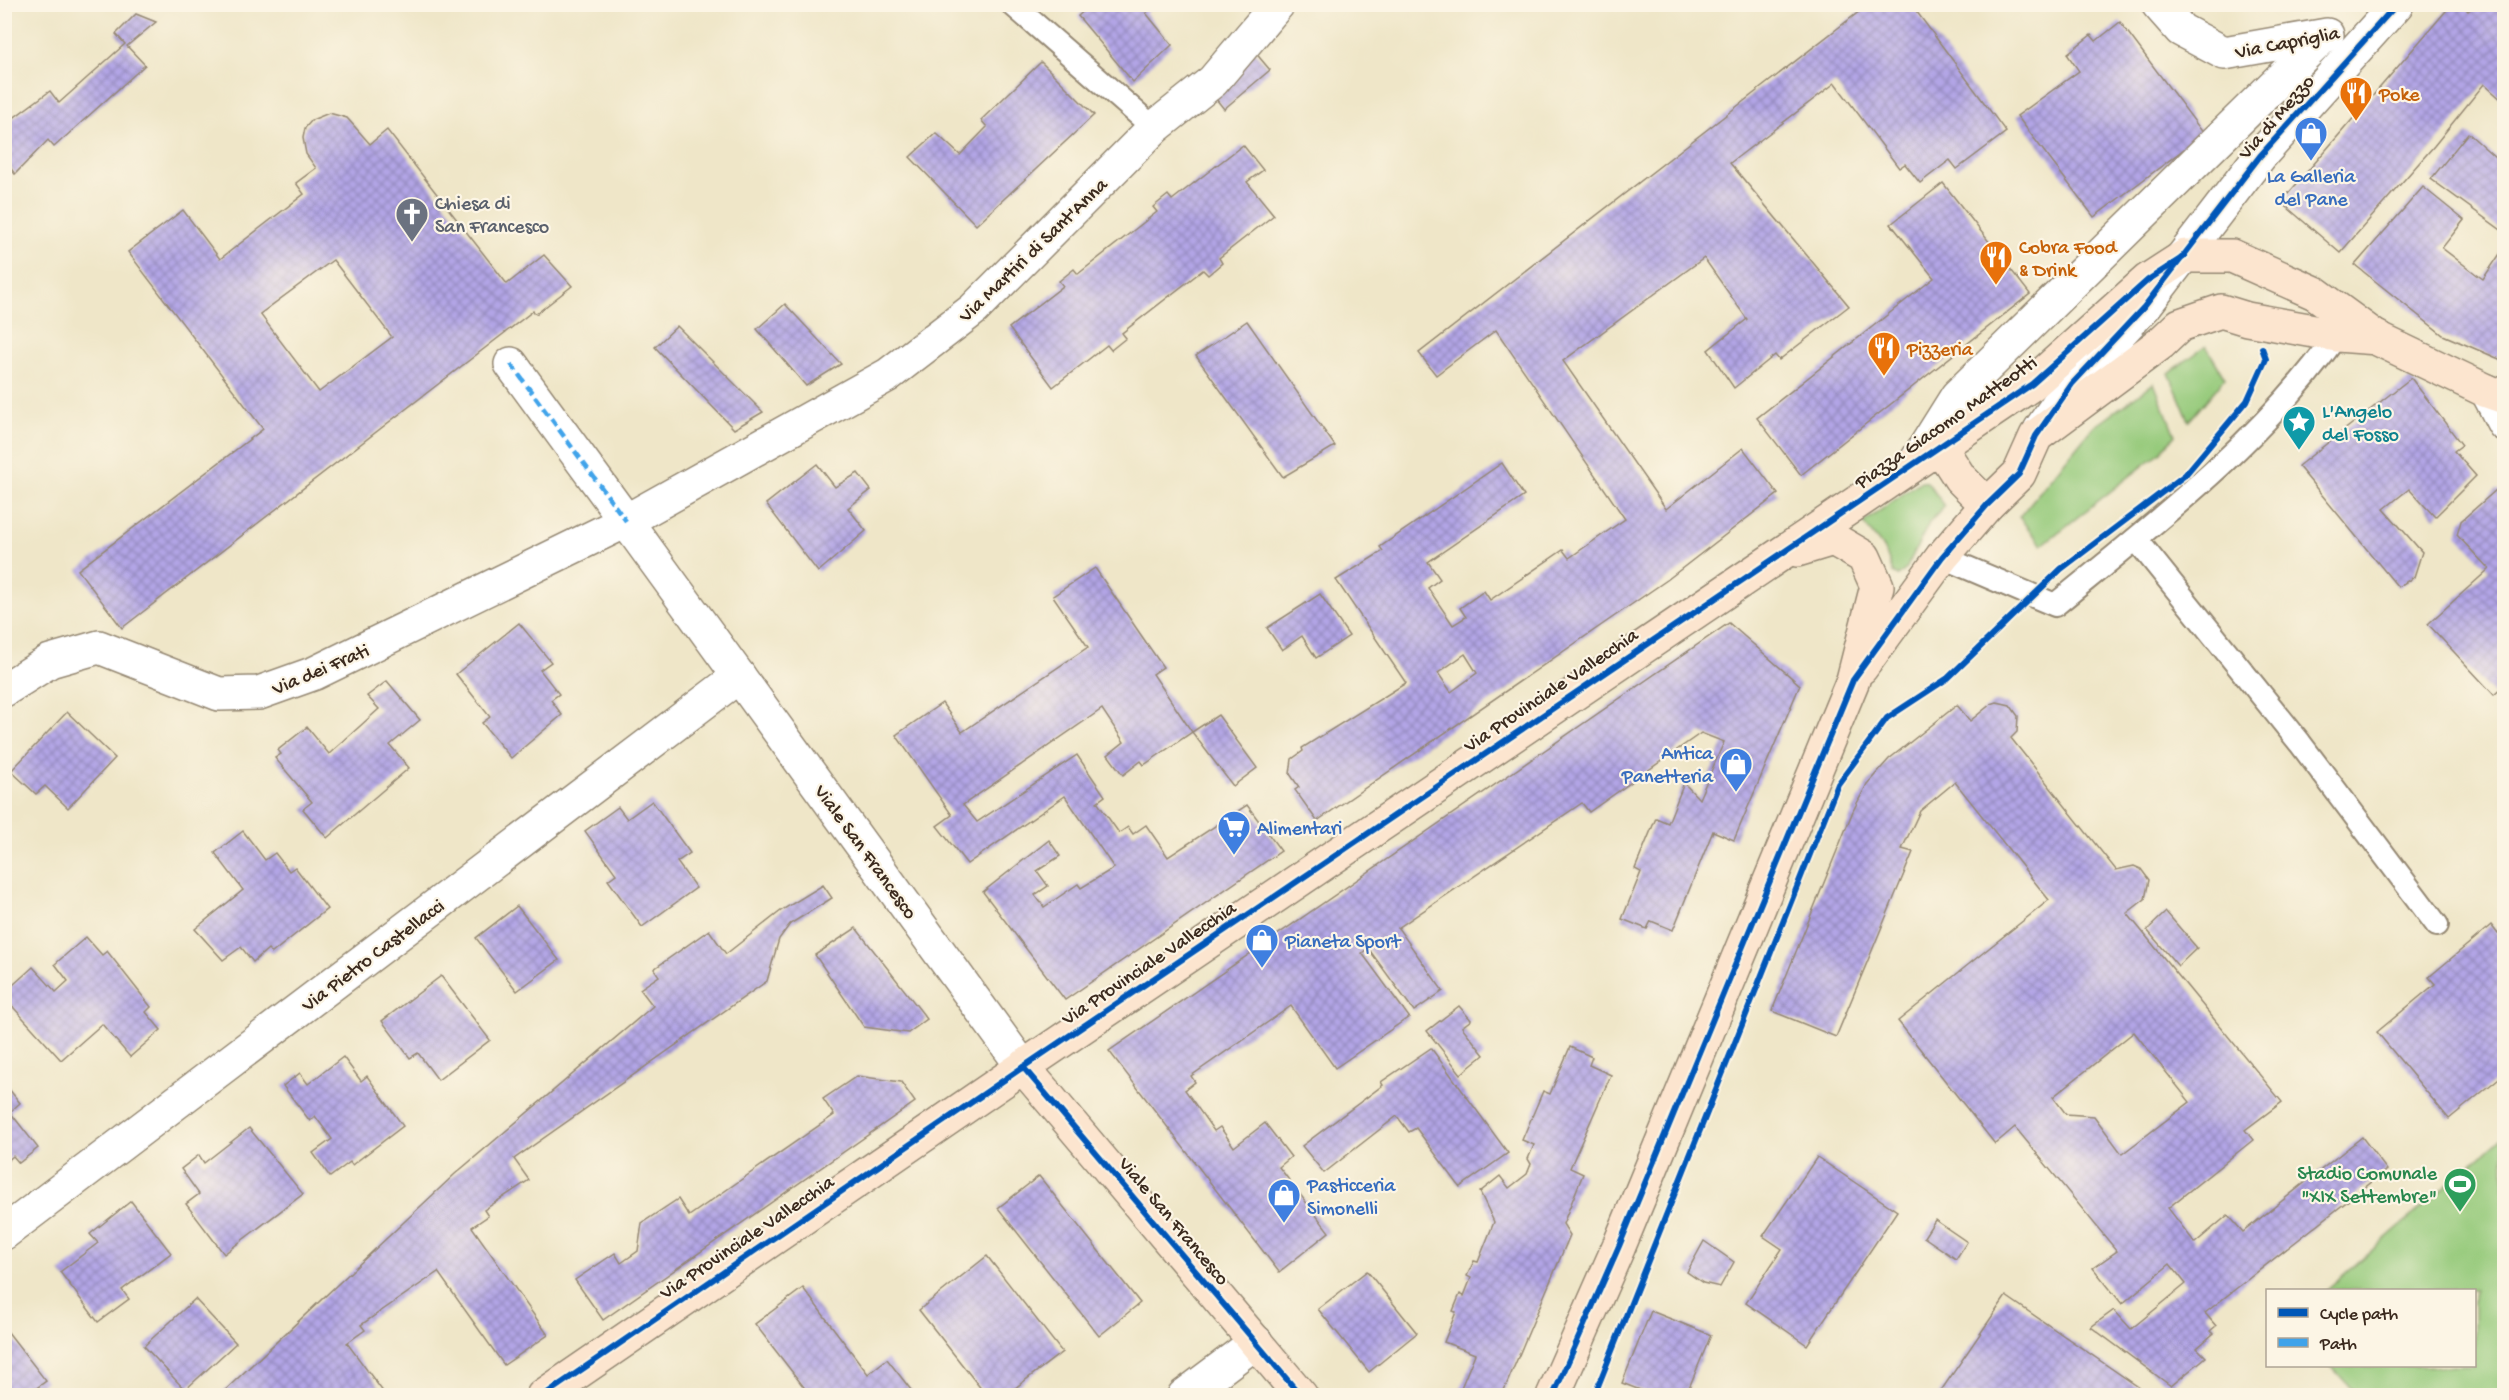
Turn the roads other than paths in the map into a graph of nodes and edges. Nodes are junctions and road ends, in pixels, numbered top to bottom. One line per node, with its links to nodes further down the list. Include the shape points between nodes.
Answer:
1 (1012, 4): 6 (lane)
2 (1278, 4): 6 (street, Via Martiri di Sant'Anna, via 1213,81)
3 (2158, 4): 5 (street, Via Capriglia, via 2181,30 2224,53)
4 (2395, 7): 5 (street, Via Capriglia); 7 (street, Via di Mezzo, via 2260,156)
5 (2323, 37): 14 (street, via 1957,396)
6 (1154, 128): 16 (street, Via Martiri di Sant'Anna, via 974,309 888,375)
7 (2184, 256): 9 (main road, via 2232,256 2263,269 2314,293); 13 (street, via 2144,307 2072,384); 14 (main road, Piazza Giacomo Matteotti, via 2148,280 2032,384)
8 (2337, 335): 9 (main road); 13 (main road, via 2221,311 2180,325); 17 (lane, via 2313,369 2241,444)
9 (2378, 339): 11 (main road)
10 (511, 364): 16 (street, Viale San Francesco)
11 (2496, 394): 12 (street)
12 (2505, 424)
13 (2036, 436): 15 (main road, via 2019,474)
14 (1928, 455): 15 (main road, Piazza Giacomo Matteotti, via 1960,478); 19 (main road, Piazza Giacomo Matteotti)
15 (1987, 505): 18 (main road)
16 (626, 521): 20 (street, Viale San Francesco); 22 (street, Via dei Frati, via 315,673 259,693 219,694 99,647 50,661)
17 (2136, 539): 18 (lane, via 2055,605); 23 (lane, via 2300,743)
18 (1942, 557): 21 (main road)
19 (1772, 558): 21 (main road, via 1833,539 1864,557 1877,586); 24 (main road, Via Provinciale Vallecchia)
20 (740, 676): 24 (street, Viale San Francesco); 25 (street, Via Pietro Castellacci)
21 (1853, 680): 30 (main road, via 1619,1246)
22 (4, 690)
23 (2437, 925)
24 (1023, 1067): 26 (main road, Viale San Francesco); 27 (main road, Via Provinciale Vallecchia)
25 (4, 1233)
26 (1256, 1342): 28 (street); 29 (main road, Viale San Francesco)
27 (543, 1395)
28 (1185, 1395)
29 (1301, 1395)
30 (1553, 1395)

